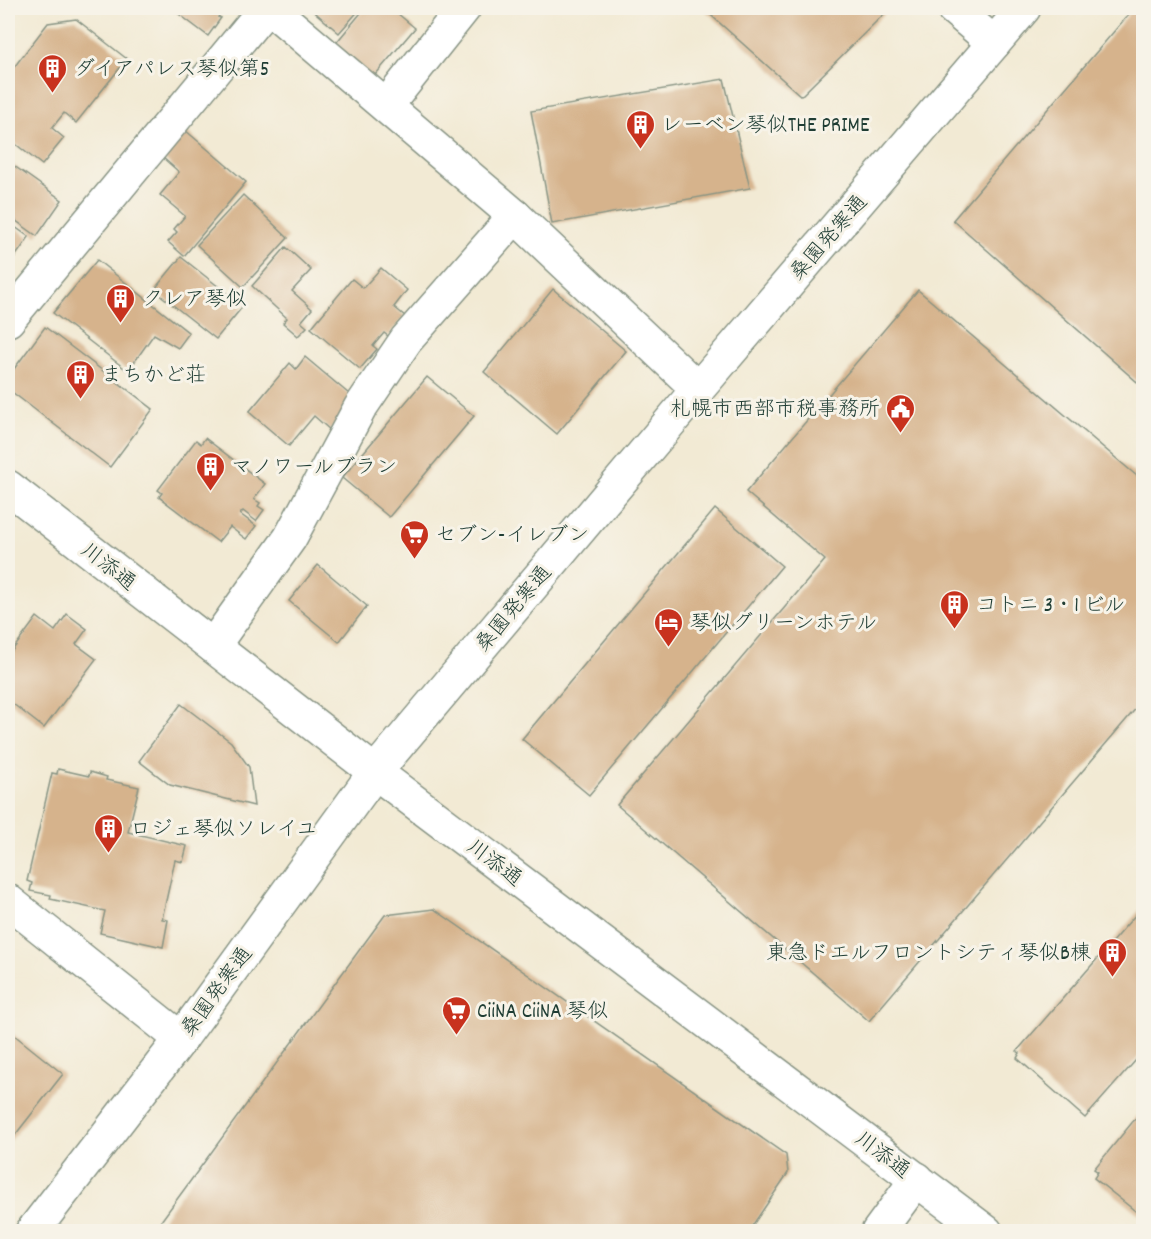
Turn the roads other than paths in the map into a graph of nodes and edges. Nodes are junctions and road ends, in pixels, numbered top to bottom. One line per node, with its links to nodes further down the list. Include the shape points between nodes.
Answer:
1 (268, 8): 6 (street); 8 (street)
2 (464, 8): 6 (street)
3 (953, 8): 5 (street)
4 (1024, 8): 5 (street, 桑園発寒通)
5 (994, 44): 9 (street, 桑園発寒通)
6 (386, 106): 7 (street)
7 (516, 216): 9 (street); 11 (street, via 406,340 360,408 290,538)
8 (8, 320)
9 (698, 388): 12 (street, 桑園発寒通)
10 (8, 487): 11 (street, 川添通)
11 (213, 646): 12 (street, 川添通)
12 (375, 772): 14 (street, 桑園発寒通); 15 (street, 川添通)
13 (8, 901): 14 (street)
14 (181, 1039): 16 (street, 桑園発寒通)
15 (917, 1179): 17 (street); 18 (street, 川添通)
16 (32, 1232)
17 (878, 1232)
18 (986, 1232)

